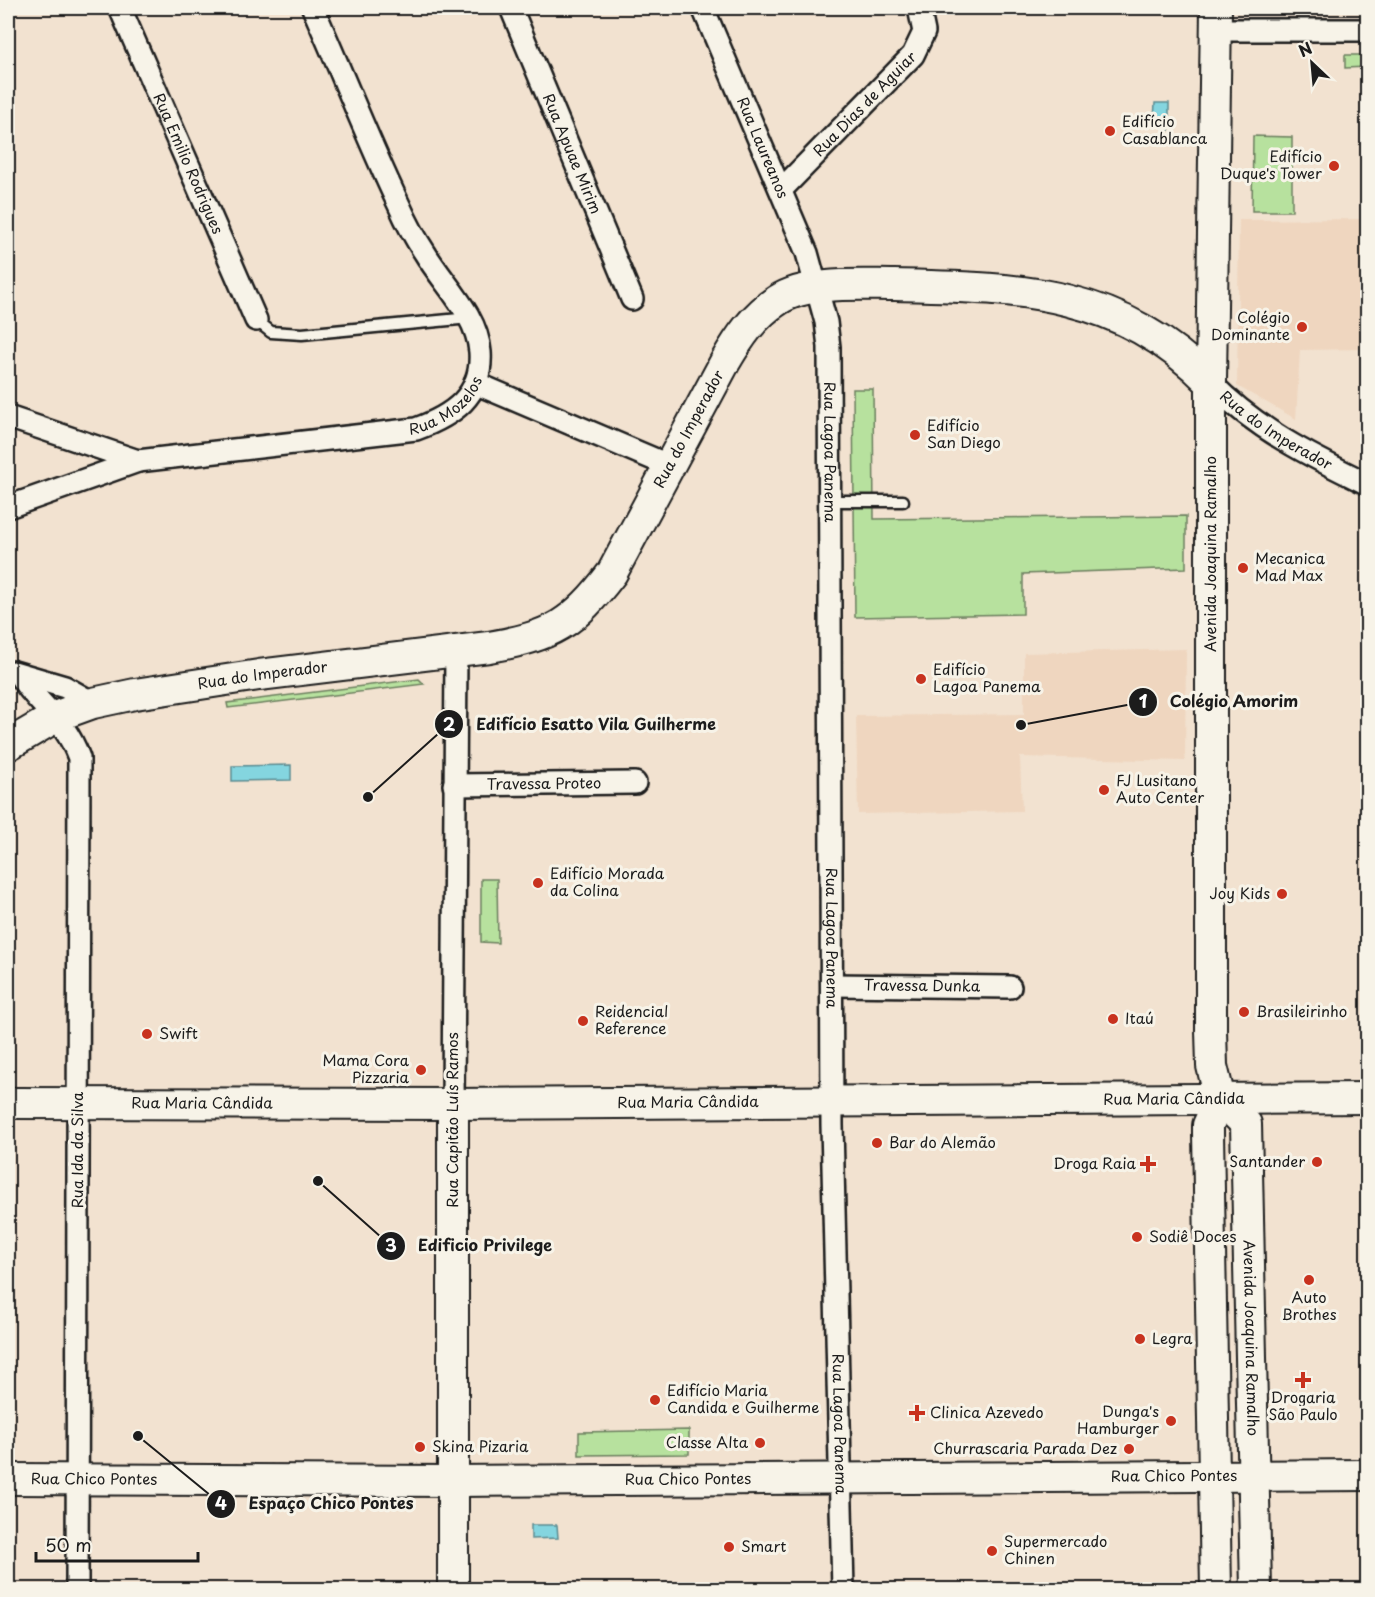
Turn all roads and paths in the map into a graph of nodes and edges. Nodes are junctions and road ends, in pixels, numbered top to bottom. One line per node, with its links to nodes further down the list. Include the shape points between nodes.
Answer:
1 (120, 8): 12 (street, Rua Emilio Rodrigues)
2 (313, 8): 11 (street, Rua Mozelos, via 399,206 425,253)
3 (511, 8): 10 (street, Rua Apuae Mirim)
4 (703, 8): 8 (street, Rua Laureanos)
5 (919, 8): 8 (street, Rua Dias de Aguiar, via 924,32 913,55)
6 (1216, 19): 7 (street); 14 (main road, Avenida Joaquina Ramalho)
7 (1368, 30)
8 (781, 190): 9 (street, Rua Laureanos)
9 (818, 288): 14 (main road, Rua do Imperador, via 984,287 1060,297 1117,318 1163,343); 17 (main road, Rua do Imperador, via 779,298 744,331); 19 (street, Rua Lagoa Panema, via 828,347)
10 (632, 299)
11 (470, 318): 12 (lane, via 302,334 271,332); 13 (street, Rua Mozelos, via 480,352)
12 (256, 320)
13 (475, 383): 16 (street, Rua Mozelos, via 463,404 443,419 416,429); 17 (street)
14 (1211, 383): 18 (street, Rua do Imperador, via 1265,429); 32 (main road, Avenida Joaquina Ramalho, via 1211,1030 1212,1066)
15 (8, 417): 16 (street)
16 (138, 461): 21 (street, Rua Mozelos)
17 (670, 466): 22 (main road, Rua do Imperador, via 612,573 588,604 566,623 522,641)
18 (1368, 484)
19 (830, 501): 20 (lane); 29 (street, Rua Lagoa Panema)
20 (903, 501)
21 (8, 507)
22 (456, 651): 24 (main road, Rua do Imperador, via 259,675); 28 (street, Rua Capitão Luís Ramos)
23 (13, 672): 24 (street, via 65,687); 25 (street, Rua Ida da Silva)
24 (93, 703): 25 (main road, Rua do Imperador)
25 (57, 716): 26 (main road, Rua do Imperador); 36 (street, Rua Ida da Silva, via 71,736 79,758)
26 (8, 745)
27 (635, 783): 28 (street, Travessa Proteo)
28 (454, 785): 35 (street, Rua Capitão Luís Ramos)
29 (832, 985): 30 (street, Travessa Dunka); 33 (street, Rua Lagoa Panema)
30 (1011, 987)
31 (1368, 1098): 32 (main road, Rua Maria Cândida)
32 (1220, 1099): 33 (main road, Rua Maria Cândida); 37 (main road, via 1208,1125); 38 (main road, Avenida Joaquina Ramalho, via 1246,1124)
33 (832, 1102): 35 (main road, Rua Maria Cândida); 42 (street, Rua Lagoa Panema)
34 (8, 1103): 36 (main road, Rua Maria Cândida)
35 (453, 1104): 36 (main road, Rua Maria Cândida); 43 (main road, Rua Capitão Luís Ramos)
36 (78, 1105): 41 (street, Rua Ida da Silva)
37 (1215, 1475): 38 (main road, Rua Chico Pontes); 42 (main road, Rua Chico Pontes); 47 (main road)
38 (1255, 1475): 39 (main road, Rua Chico Pontes); 48 (main road, Avenida Joaquina Ramalho)
39 (1368, 1475)
40 (8, 1479): 41 (main road, Rua Chico Pontes)
41 (78, 1479): 43 (main road, Rua Chico Pontes); 44 (street, Rua Ida da Silva)
42 (840, 1479): 43 (main road, Rua Chico Pontes); 46 (street, Rua Lagoa Panema)
43 (452, 1481): 45 (main road, Rua Capitão Luís Ramos)
44 (77, 1590)
45 (453, 1590)
46 (843, 1590)
47 (1216, 1590)
48 (1256, 1590)

